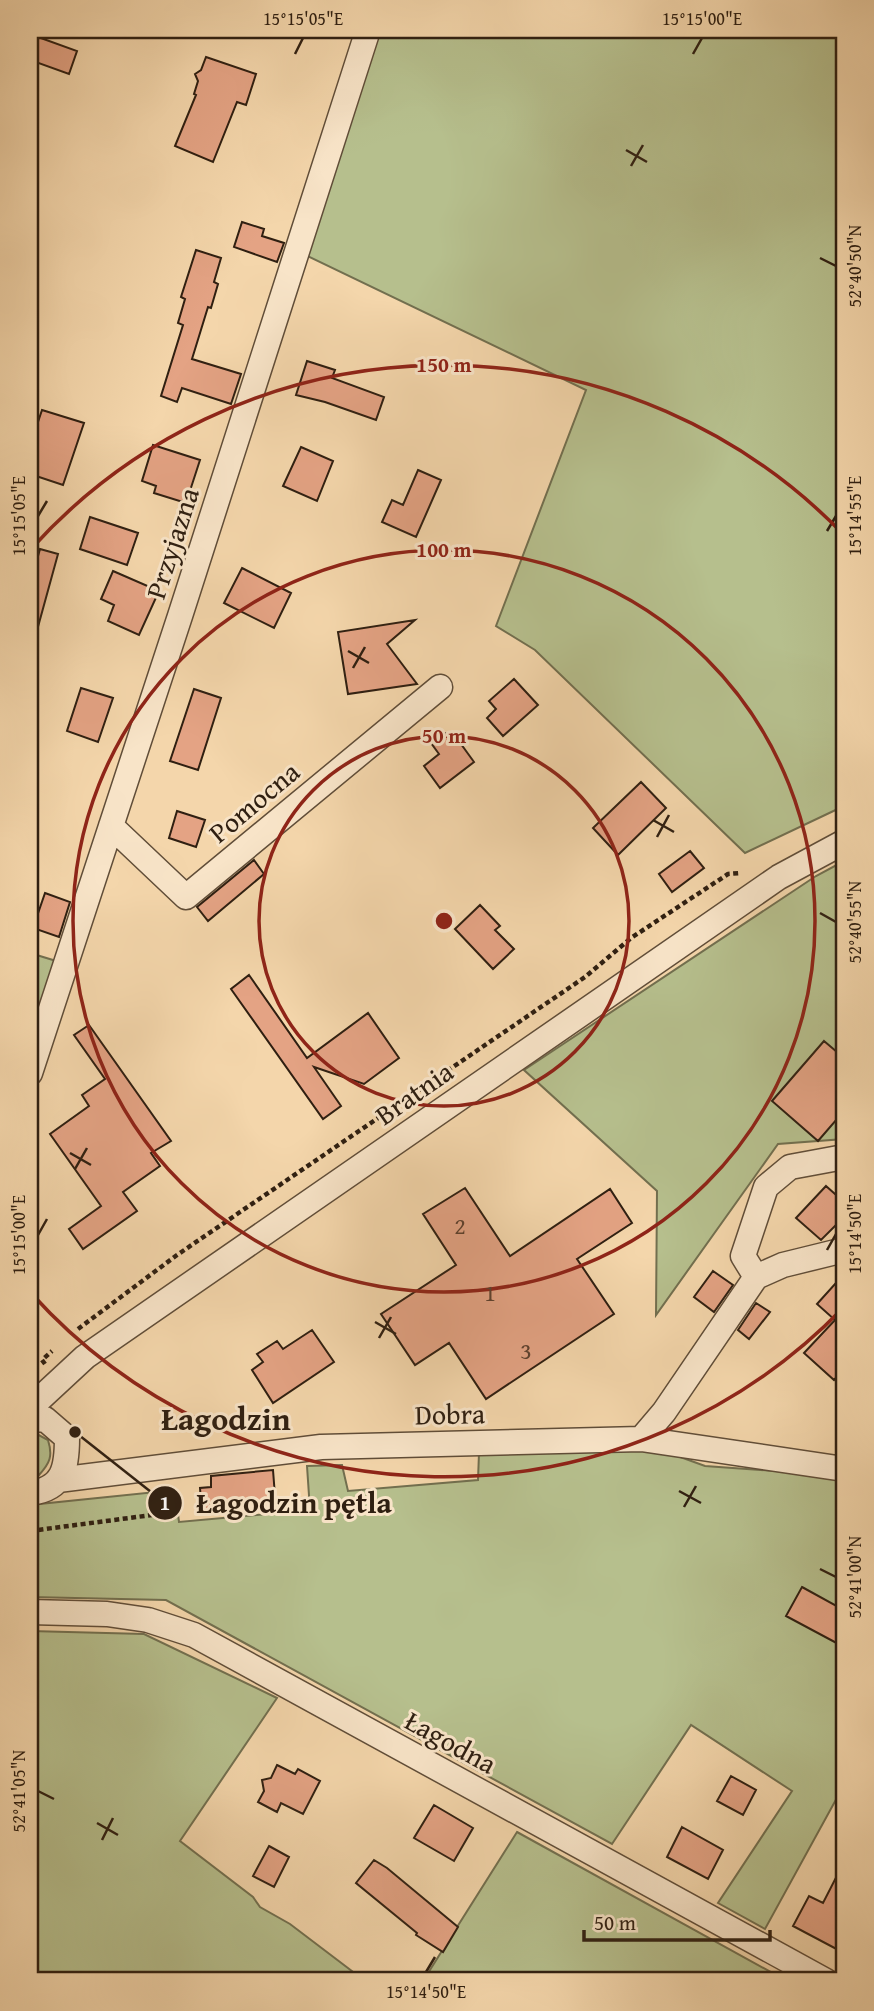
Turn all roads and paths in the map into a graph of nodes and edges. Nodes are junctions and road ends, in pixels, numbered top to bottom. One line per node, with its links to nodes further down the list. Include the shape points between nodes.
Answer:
1 (368, 30): 3 (street, Przyjazna)
2 (440, 687): 3 (street, Pomocna, via 186,897)
3 (111, 826): 6 (street, Przyjazna)
4 (844, 842): 13 (street, Bratnia, via 779,877 85,1357)
5 (747, 872): 10 (path, via 728,874 631,938 585,977 177,1255)
6 (30, 1073)
7 (844, 1157): 9 (street, via 790,1167 766,1187 743,1256)
8 (844, 1250): 9 (street, via 783,1265)
9 (756, 1277): 15 (street)
10 (76, 1331)
11 (59, 1345): 12 (path)
12 (41, 1360)
13 (30, 1408)
14 (30, 1420): 17 (street, via 45,1419 67,1438 67,1465)
15 (641, 1439): 16 (street, Dobra); 17 (street, Dobra, via 321,1447)
16 (844, 1469)
17 (58, 1480): 18 (street, Dobra, via 44,1491)
18 (30, 1493)
19 (152, 1515): 20 (path)
20 (30, 1531)
21 (30, 1612): 22 (street, Łagodna, via 107,1614 148,1620 194,1635)
22 (826, 1981)

